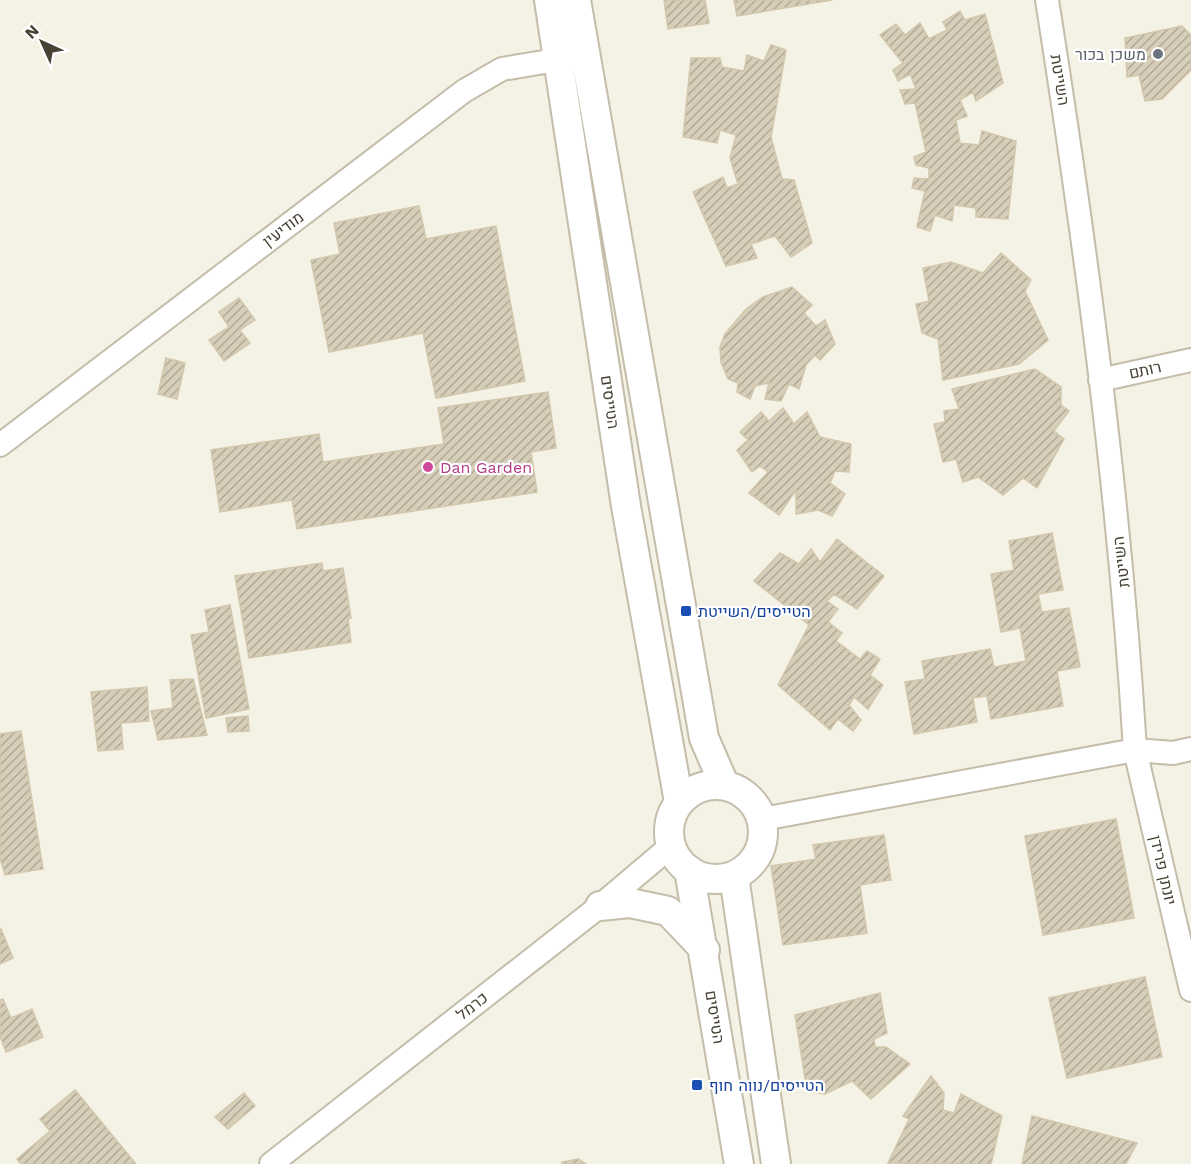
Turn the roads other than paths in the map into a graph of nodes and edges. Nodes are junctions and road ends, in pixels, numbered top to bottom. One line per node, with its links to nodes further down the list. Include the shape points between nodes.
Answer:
1 (549, 0): 4 (street, הטייסים)
2 (576, 0): 4 (street, הטייסים)
3 (1047, 0): 6 (street, השייטת)
4 (573, 57): 7 (street, מודיעין, via 502,69 464,91); 10 (street, הטייסים, via 704,738); 11 (street, הטייסים, via 626,506)
5 (1191, 360): 6 (street, רותם)
6 (1100, 380): 9 (street, השייטת, via 1127,616)
7 (3, 436)
8 (1191, 749): 9 (street, via 1173,753)
9 (1135, 750): 12 (street); 18 (street, יונתן פרידן)
10 (724, 784): 11 (street, via 697,789); 12 (street, via 753,803)
11 (679, 802): 13 (street, via 670,822)
12 (763, 819): 15 (street, via 765,833 760,848)
13 (671, 846): 14 (street); 16 (street, כרמל)
14 (689, 870): 15 (street, via 703,877); 17 (street, הטייסים)
15 (734, 876): 21 (street)
16 (600, 906): 17 (street, via 630,903 668,911); 19 (street, כרמל)
17 (705, 950): 20 (street, הטייסים)
18 (1191, 990)
19 (271, 1164)
20 (739, 1164)
21 (776, 1164)

